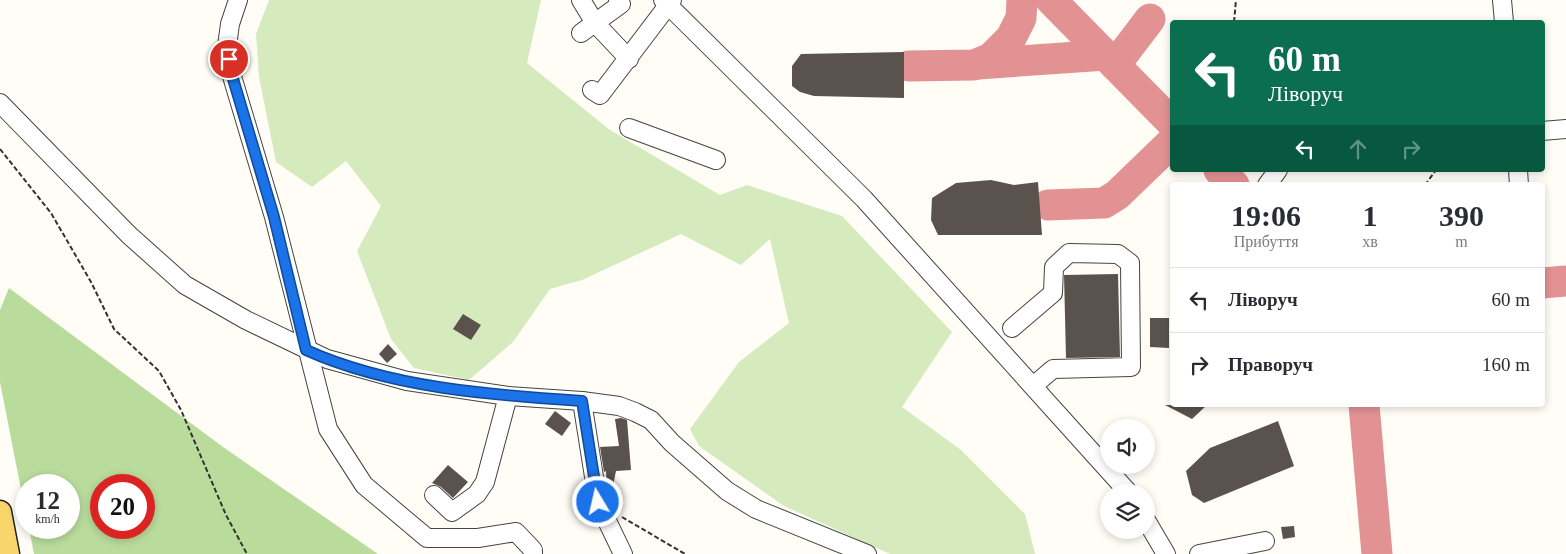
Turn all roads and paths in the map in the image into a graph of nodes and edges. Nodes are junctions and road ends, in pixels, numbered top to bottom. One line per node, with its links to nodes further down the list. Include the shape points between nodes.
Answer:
1 (238, 0): 19 (lane, via 227,46 231,72 274,217)
2 (581, 0): 9 (lane)
3 (618, 0): 9 (lane, via 621,4)
4 (1236, 0): 7 (path)
5 (1502, 0): 8 (lane)
6 (668, 2): 10 (lane); 20 (lane, via 864,198)
7 (1234, 20)
8 (1504, 20)
9 (588, 28): 10 (lane)
10 (629, 59): 11 (lane, via 600,96)
11 (592, 90)
12 (0, 103): 19 (lane, via 129,235 185,285)
13 (629, 128): 17 (lane)
14 (1566, 129): 15 (lane)
15 (1545, 131)
16 (0, 149): 30 (path, via 51,213 114,329 159,371 181,410)
17 (716, 160)
18 (1012, 328): 20 (lane, via 1054,293 1054,267 1069,253 1118,254 1130,263 1131,367 1053,369)
19 (306, 350): 21 (lane, via 327,359 408,381); 31 (lane, via 328,430 364,485 427,538 478,538 516,532)
20 (1033, 386): 23 (lane)
21 (508, 396): 22 (lane); 24 (lane, via 486,482 477,494 452,512)
22 (582, 401): 26 (lane, via 598,502); 34 (lane, via 618,406 651,420 727,491 756,509)
23 (1121, 484)
24 (434, 495)
25 (0, 512): 29 (main road)
26 (605, 518): 32 (lane); 33 (path, via 624,517)
27 (1155, 535): 35 (lane)
28 (1265, 541): 36 (lane)
29 (8, 554)
30 (246, 554)
31 (533, 554)
32 (623, 554)
33 (684, 554)
34 (867, 554)
35 (1166, 554)
36 (1199, 554)

